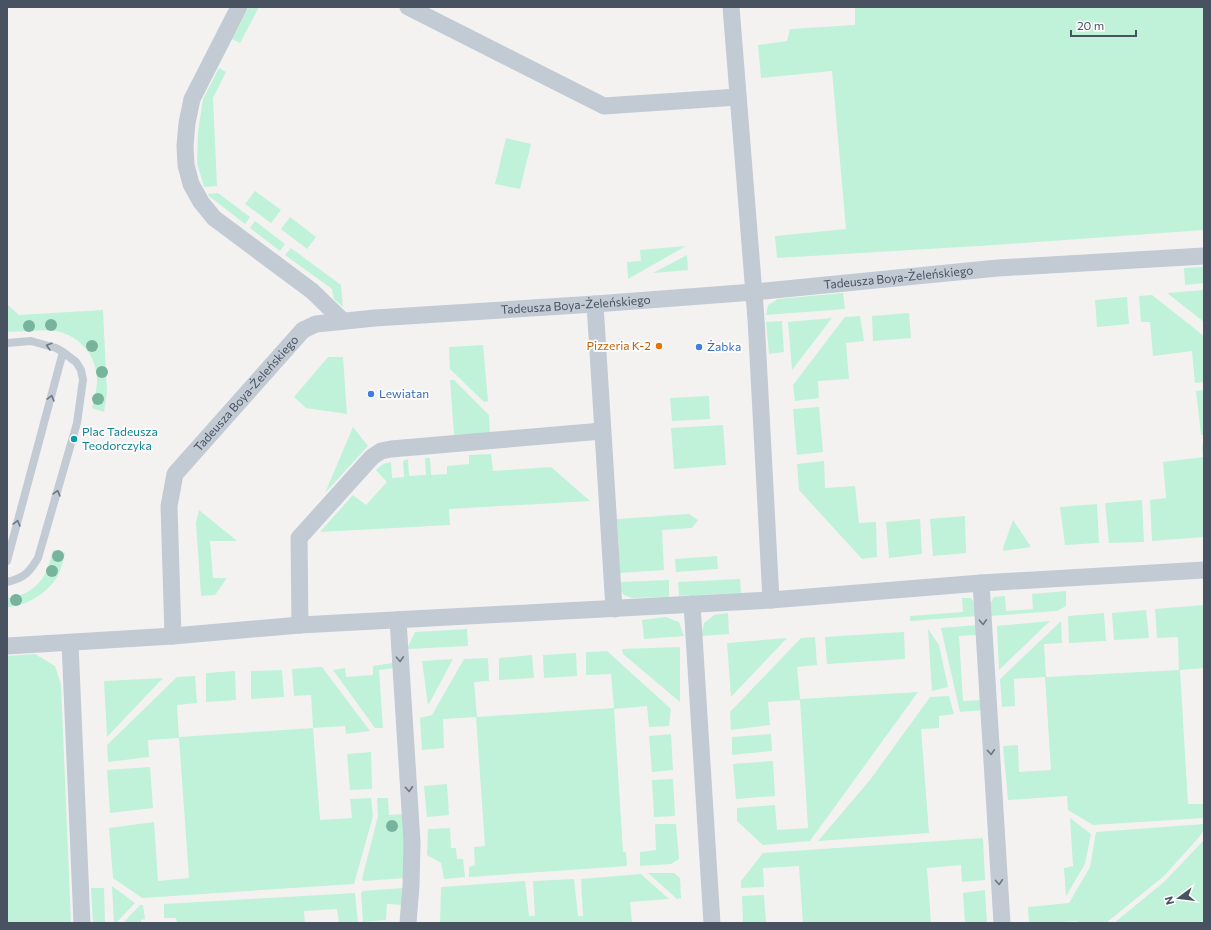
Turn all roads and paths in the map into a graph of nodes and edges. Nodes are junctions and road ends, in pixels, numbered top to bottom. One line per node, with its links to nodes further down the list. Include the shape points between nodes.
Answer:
1 (239, 7): 8 (street, via 192,99 185,146 191,184 214,218 312,291)
2 (408, 7): 4 (street, via 604,106)
3 (730, 7): 4 (street)
4 (738, 97): 6 (street)
5 (1204, 256): 6 (street, Tadeusza Boya-Żeleńskiego, via 998,268)
6 (754, 292): 7 (street, Tadeusza Boya-Żeleńskiego); 16 (street)
7 (595, 304): 8 (street, Tadeusza Boya-Żeleńskiego); 11 (street)
8 (343, 321): 21 (street, Tadeusza Boya-Żeleńskiego, via 316,324 303,330 175,474 168,506)
9 (7, 343): 10 (lane, one-way to 9, via 31,341)
10 (63, 352): 12 (lane, one-way to 10); 14 (lane, one-way to 10, via 21,578 38,558 77,423 83,380 76,362)
11 (602, 431): 18 (street); 20 (street, via 381,451 372,457 299,538)
12 (7, 561)
13 (1204, 570): 15 (street)
14 (7, 582)
15 (981, 583): 16 (street); 27 (street, one-way to 27)
16 (771, 600): 17 (street)
17 (692, 604): 18 (street); 26 (street)
18 (614, 609): 19 (street)
19 (398, 620): 20 (street); 25 (street, one-way to 25, via 412,842)
20 (300, 625): 21 (street)
21 (173, 636): 22 (street)
22 (70, 643): 23 (street); 24 (street)
23 (7, 646)
24 (82, 923)
25 (408, 923)
26 (712, 923)
27 (1002, 923)

